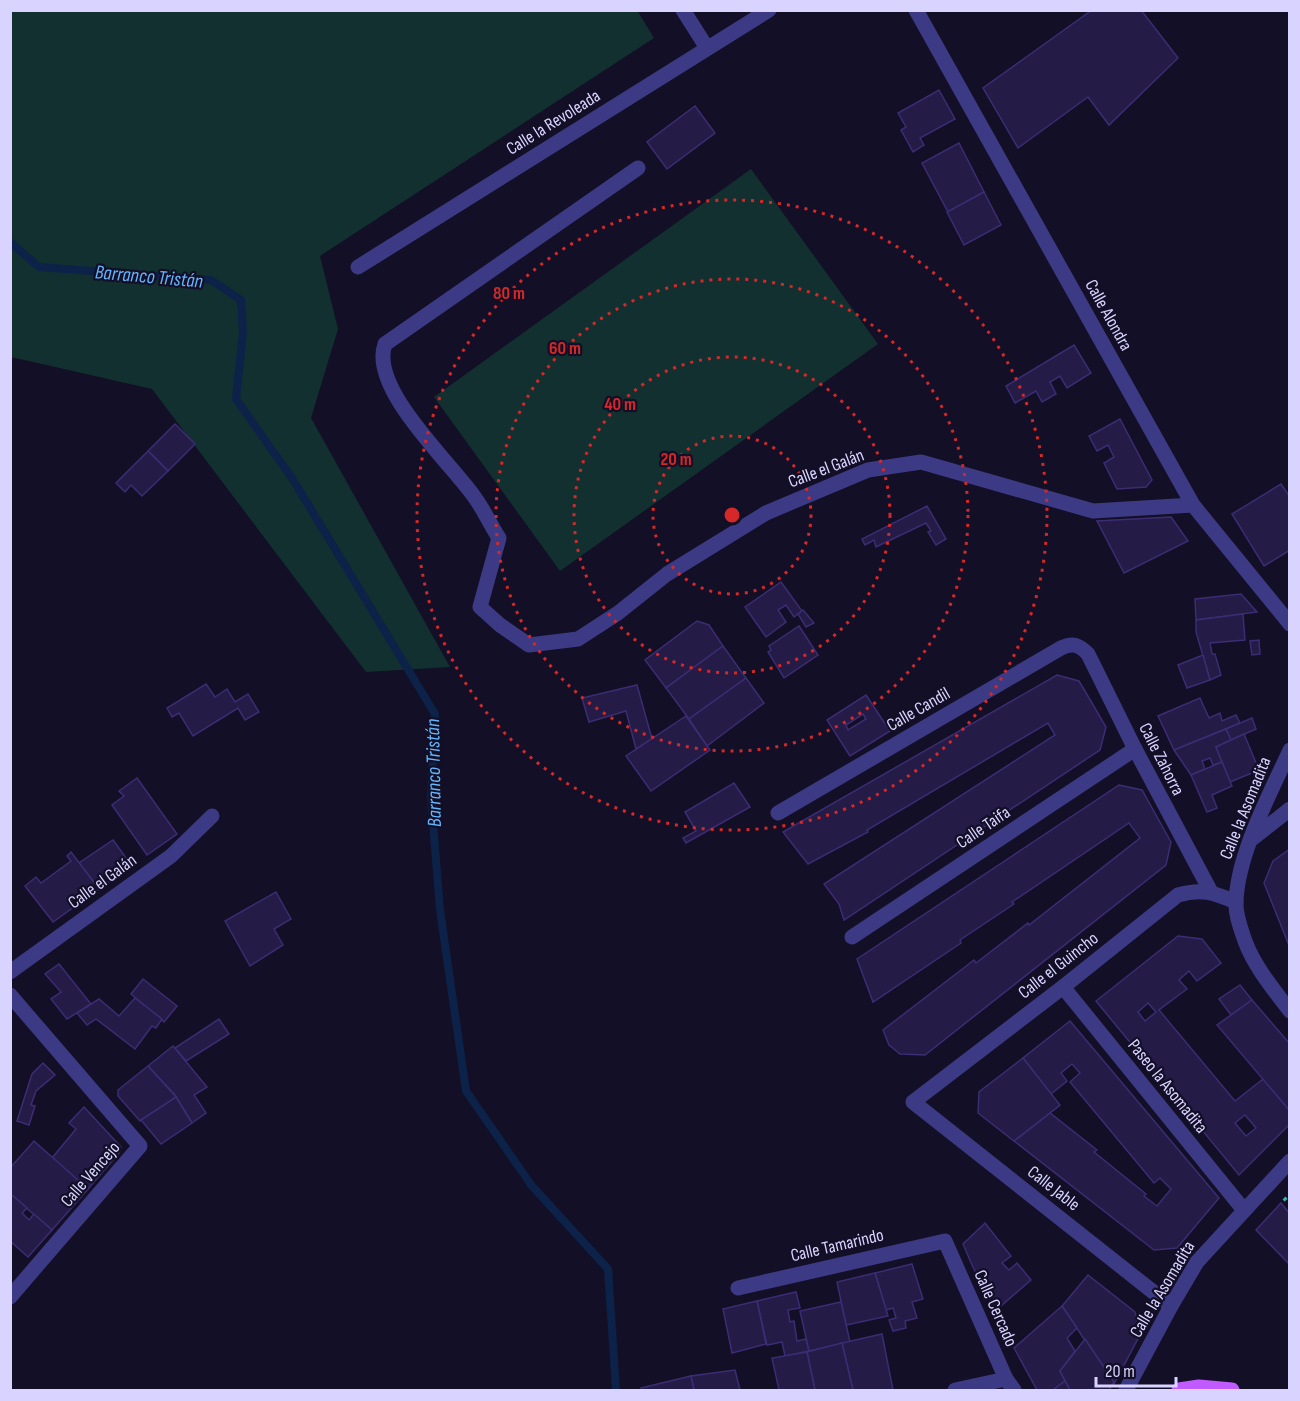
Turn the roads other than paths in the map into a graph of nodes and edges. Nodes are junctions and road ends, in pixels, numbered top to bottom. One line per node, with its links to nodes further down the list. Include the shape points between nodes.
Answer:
1 (683, 10): 4 (street)
2 (769, 10): 4 (street, Calle la Revoleada)
3 (916, 10): 7 (street, Calle Alondra)
4 (707, 48): 6 (street, Calle la Revoleada)
5 (638, 168): 7 (street, Calle el Galán, via 385,344 381,355 388,381 423,436 473,494 499,538 480,607 529,645 578,639 667,574 766,513 868,470 921,462 1094,511)
6 (358, 267)
7 (1193, 505): 8 (street, Calle Alondra)
8 (1290, 624)
9 (1079, 645): 10 (street, Calle Zahorra, via 1088,654); 13 (street, Calle Candil, via 1061,648)
10 (1135, 749): 16 (street, Calle Zahorra); 18 (street, Calle Taifa)
11 (1290, 750): 15 (street, Calle la Asomadita)
12 (1290, 809): 15 (street)
13 (778, 813)
14 (212, 816): 19 (street, Calle el Galán, via 171,856)
15 (1251, 840): 17 (street, Calle la Asomadita, via 1240,871)
16 (1211, 892): 17 (street, Calle el Guincho); 20 (street, Calle el Guincho, via 1178,895)
17 (1236, 902): 22 (street, Calle la Asomadita, via 1246,944)
18 (852, 937)
19 (10, 972)
20 (1063, 987): 23 (street, Calle el Guincho); 25 (street, Paseo la Asomadita)
21 (10, 995): 28 (street, Calle Vencejo, via 140,1146)
22 (1290, 1011)
23 (913, 1102): 29 (street, Calle Jable)
24 (1290, 1161): 25 (street, Calle la Asomadita)
25 (1243, 1209): 29 (street, Calle la Asomadita, via 1197,1262)
26 (945, 1241): 27 (street, Calle Tamarindo); 30 (street, Calle Cercado)
27 (738, 1288)
28 (10, 1297)
29 (1171, 1306): 32 (street, Calle la Asomadita)
30 (1010, 1385): 31 (street)
31 (955, 1390)
32 (1126, 1390)
33 (1179, 1390): 34 (main road)
34 (1232, 1390)

